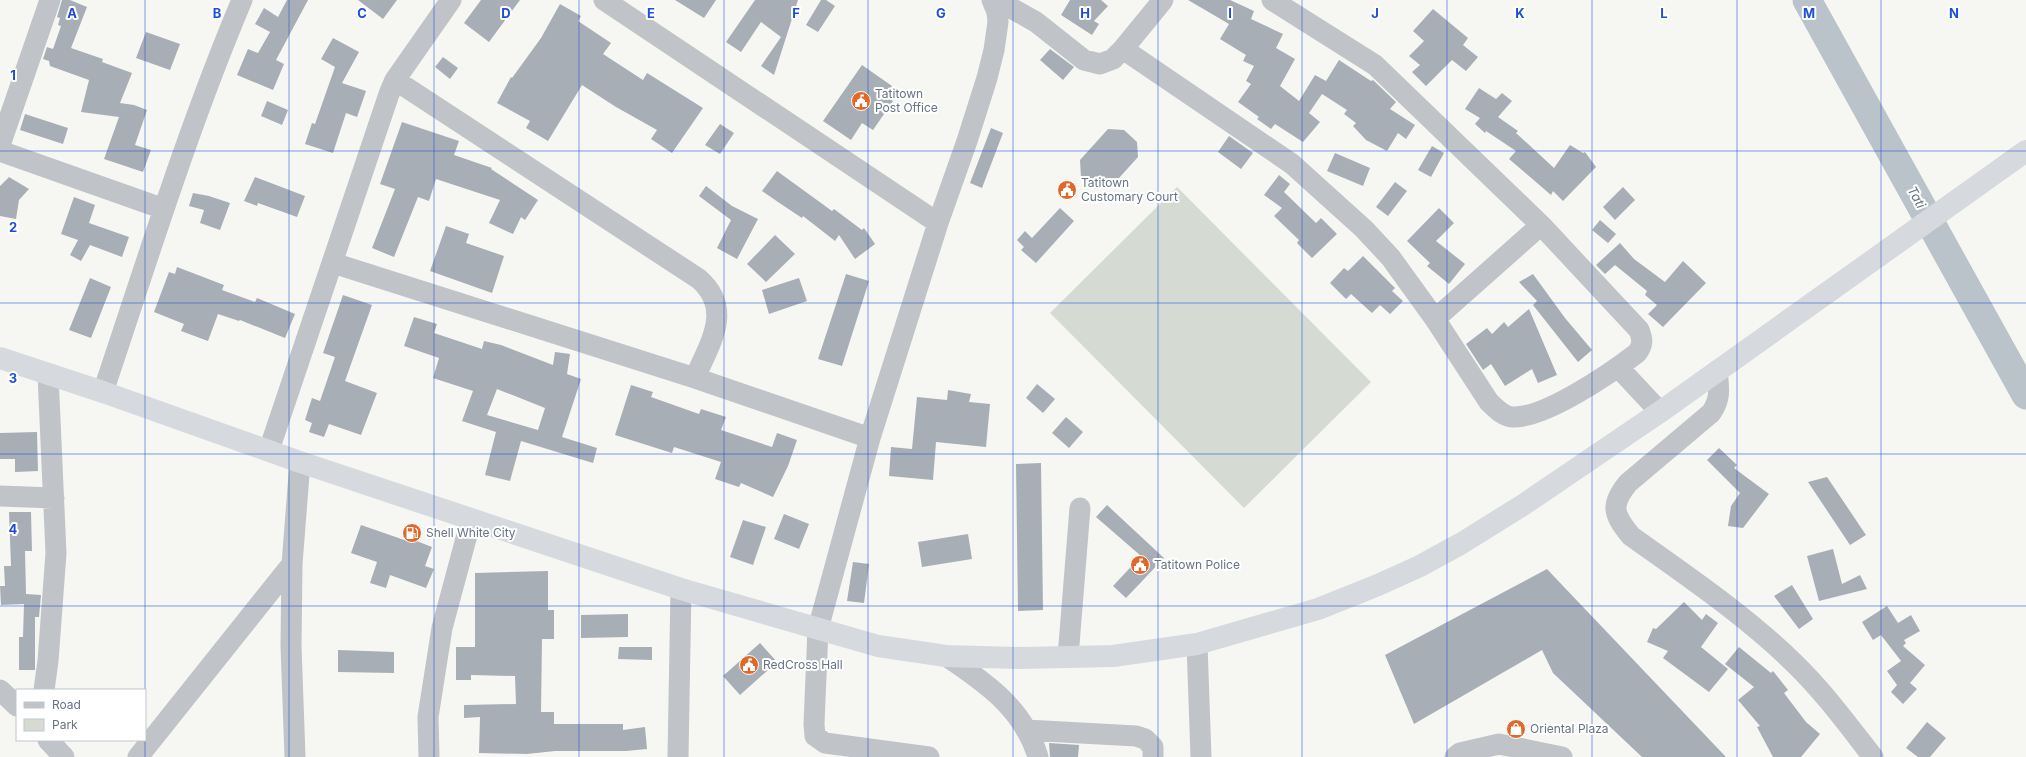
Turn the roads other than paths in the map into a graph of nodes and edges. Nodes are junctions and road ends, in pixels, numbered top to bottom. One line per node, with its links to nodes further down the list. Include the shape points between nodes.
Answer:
1 (50, 0): 11 (street)
2 (242, 0): 14 (street, via 223,44)
3 (451, 0): 10 (street)
4 (604, 0): 15 (street)
5 (992, 0): 15 (street, via 998,12 994,50 967,141)
6 (997, 0): 9 (street, via 1036,22 1084,60 1100,64 1113,59)
7 (1163, 0): 9 (street)
8 (1272, 0): 16 (street, via 1375,65)
9 (1123, 49): 18 (street, via 1292,164 1364,229 1391,258)
10 (395, 80): 17 (street); 23 (street, via 709,288 718,311 717,325)
11 (0, 145)
12 (0, 151): 14 (street)
13 (2026, 152): 21 (highway)
14 (164, 209): 24 (street)
15 (938, 223): 26 (street)
16 (1541, 225): 18 (street); 20 (street, via 1639,330 1642,346)
17 (333, 263): 23 (street); 27 (street)
18 (1435, 319): 20 (street, via 1489,402 1500,412 1511,417 1525,416 1554,404 1579,392)
19 (0, 358): 22 (highway)
20 (1618, 367): 25 (street)
21 (1718, 371): 25 (highway); 55 (street, via 1720,393 1717,404 1711,413 1628,483 1618,496 1615,508 1620,524 1631,536 1738,613 1795,664 1824,695)
22 (48, 375): 24 (highway); 30 (street)
23 (694, 378): 26 (street)
24 (103, 392): 27 (highway)
25 (1660, 412): 36 (highway, via 1522,505 1420,566 1318,609)
26 (870, 438): 35 (street)
27 (269, 450): 28 (highway)
28 (300, 462): 32 (highway); 33 (street)
29 (0, 496): 30 (street)
30 (54, 498): 39 (street, via 56,553)
31 (1080, 508): 38 (street)
32 (471, 520): 34 (highway); 47 (street, via 442,628 428,717)
33 (292, 564): 45 (street); 46 (street, via 291,646)
34 (681, 589): 35 (highway); 48 (street)
35 (818, 629): 37 (highway, via 878,646); 49 (street, via 815,736 825,743)
36 (1197, 644): 38 (highway, via 1113,656); 52 (street)
37 (946, 656): 38 (highway); 42 (street, via 997,693 1015,712)
38 (1068, 657)
39 (44, 689)
40 (0, 690): 41 (street)
41 (16, 705)
42 (1026, 730): 50 (street); 51 (street, via 1136,736 1145,739 1153,747)
43 (49, 741): 44 (street)
44 (64, 757)
45 (138, 757)
46 (295, 757)
47 (429, 757)
48 (678, 757)
49 (929, 757)
50 (1038, 757)
51 (1154, 757)
52 (1201, 757)
53 (1455, 757): 54 (street, via 1460,753 1499,744)
54 (1562, 757)
55 (1873, 757)

